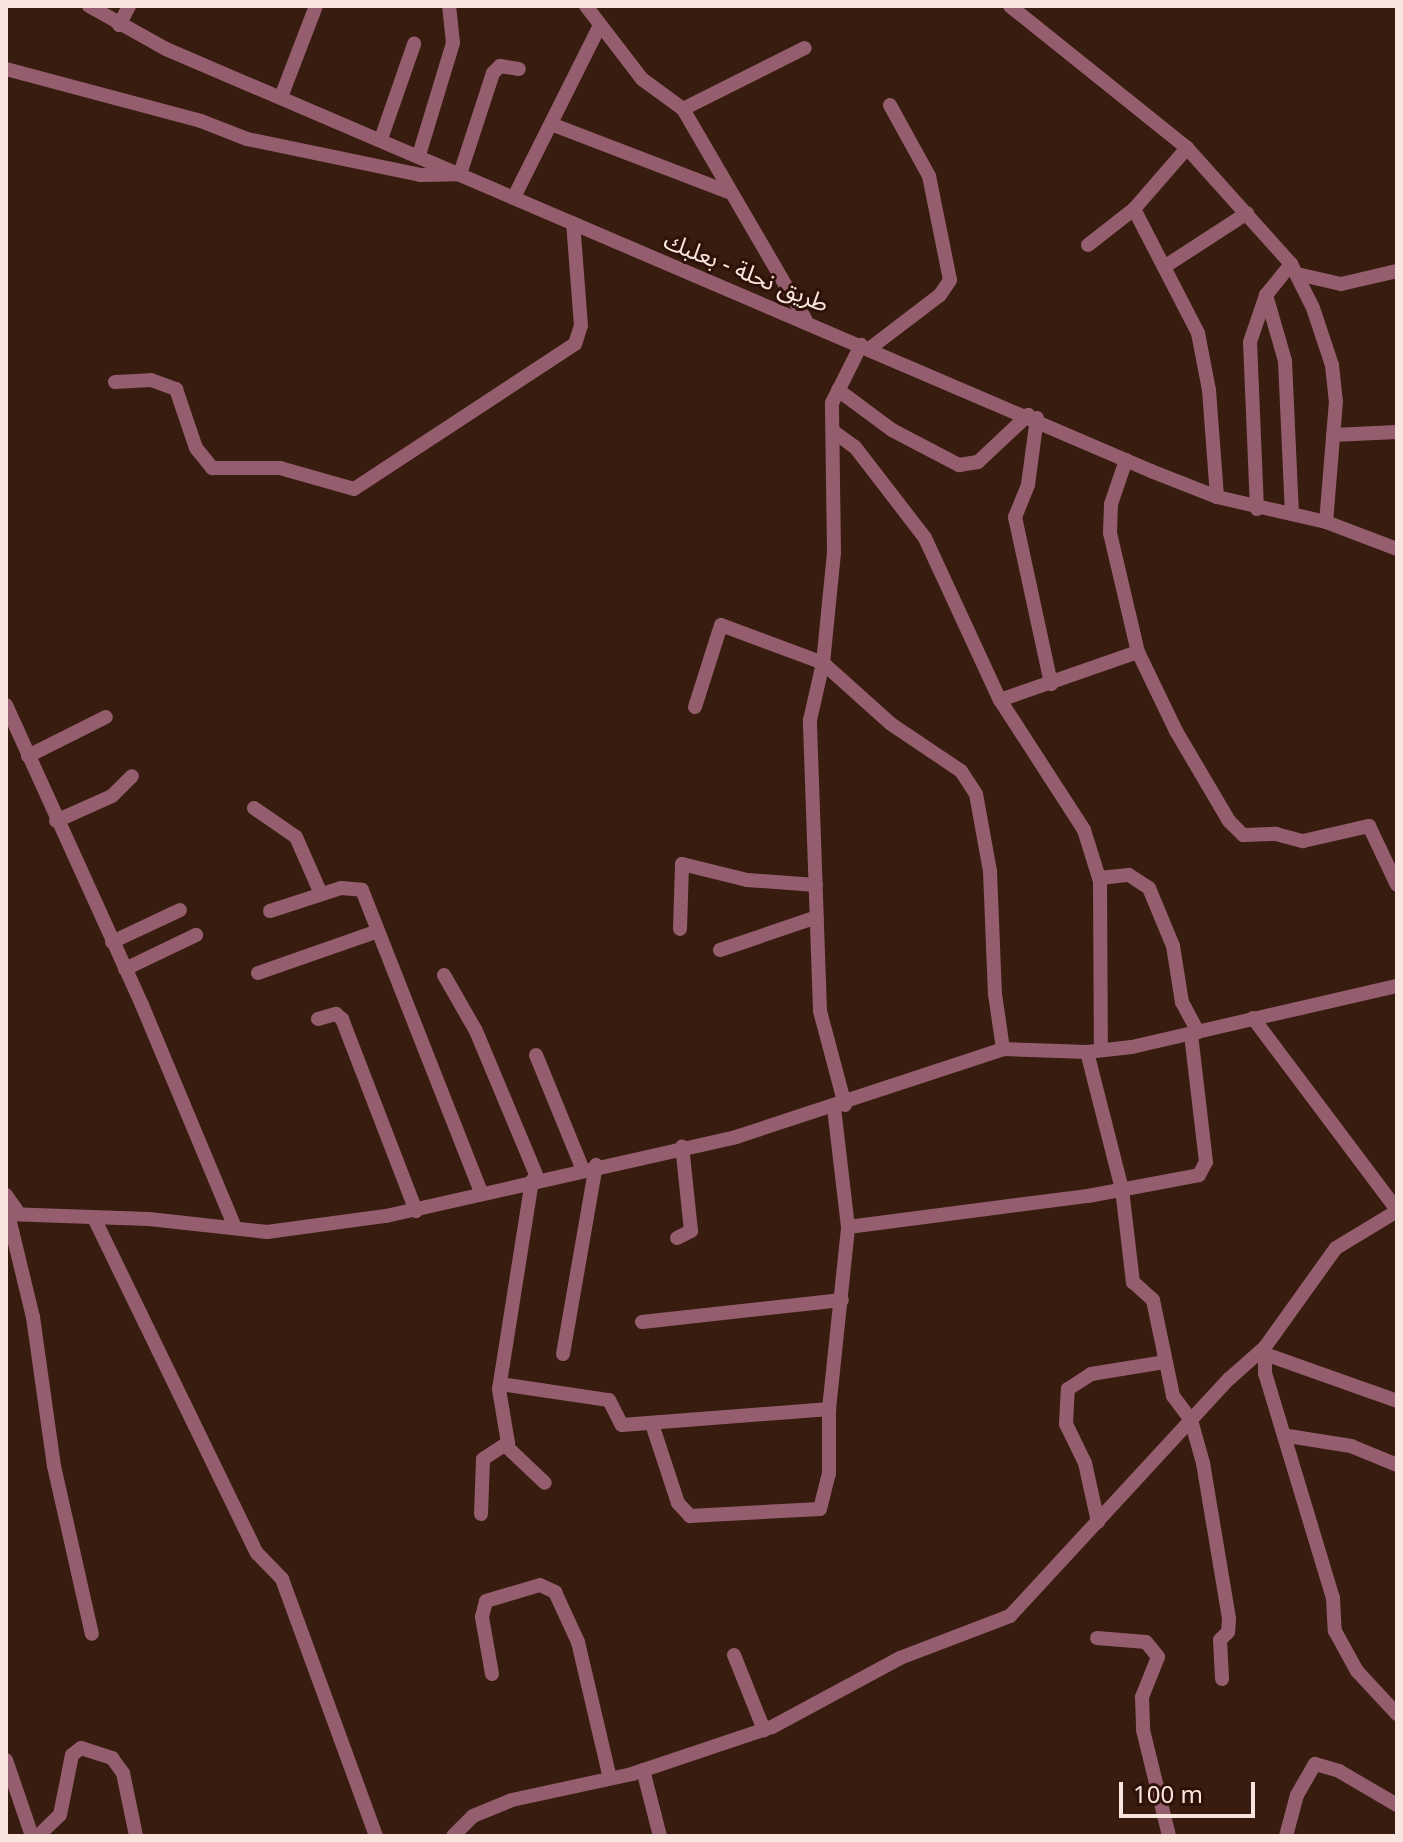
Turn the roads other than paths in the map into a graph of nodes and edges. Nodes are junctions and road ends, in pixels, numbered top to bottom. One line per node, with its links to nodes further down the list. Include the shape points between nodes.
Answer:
1 (89, 6): 7 (street, طريق نحلة - بعلبك)
2 (129, 6): 7 (street)
3 (316, 6): 13 (street)
4 (449, 6): 19 (street, via 453,43)
5 (586, 6): 8 (street)
6 (1010, 6): 18 (street)
7 (119, 25): 13 (street, طريق نحلة - بعلبك)
8 (599, 27): 15 (street, via 642,79); 16 (street)
9 (414, 44): 17 (street)
10 (805, 48): 15 (street)
11 (6, 69): 20 (street, via 260,142 405,173)
12 (519, 69): 20 (street, via 500,66 493,73)
13 (281, 97): 17 (street, طريق نحلة - بعلبك)
14 (890, 105): 32 (street, via 929,176 950,280 940,295)
15 (683, 109): 21 (street)
16 (551, 124): 21 (street); 22 (street)
17 (381, 139): 19 (street, طريق نحلة - بعلبك)
18 (1187, 148): 23 (street); 24 (street)
19 (419, 155): 20 (street, طريق نحلة - بعلبك)
20 (460, 174): 22 (street, طريق نحلة - بعلبك)
21 (729, 192): 31 (street)
22 (514, 197): 25 (street, طريق نحلة - بعلبك)
23 (1134, 209): 26 (street); 27 (street)
24 (1247, 213): 27 (street); 28 (street)
25 (573, 223): 31 (street, طريق نحلة - بعلبك, via 785,317); 33 (street, via 581,326 575,344 354,489 280,468 212,468 196,448 176,389 151,380)
26 (1088, 245)
27 (1164, 267): 40 (street, via 1187,308 1206,364)
28 (1294, 269): 29 (street, via 1341,284); 30 (street); 38 (street, via 1332,365)
29 (1397, 271)
30 (1266, 295): 41 (street, via 1250,342); 42 (street, via 1285,361)
31 (805, 319): 32 (street, طريق نحلة - بعلبك)
32 (865, 347): 34 (street); 35 (street, طريق نحلة - بعلبك)
33 (115, 382)
34 (838, 390): 35 (street, via 892,430 959,465 978,462); 36 (street, via 832,403)
35 (1033, 417): 39 (street, طريق نحلة - بعلبك); 47 (street, via 1028,485 1015,517)
36 (834, 432): 46 (street, via 834,552); 48 (street, via 855,447 925,538)
37 (1397, 432): 38 (street)
38 (1333, 435): 43 (street)
39 (1126, 460): 40 (street, طريق نحلة - بعلبك); 45 (street, via 1111,504 1110,533)
40 (1217, 497): 41 (street, طريق نحلة - بعلبك)
41 (1257, 509): 42 (street, طريق نحلة - بعلبك)
42 (1292, 513): 43 (street, طريق نحلة - بعلبك)
43 (1326, 522): 44 (street, طريق نحلة - بعلبك)
44 (1397, 549)
45 (1138, 652): 47 (street); 58 (street, via 1176,731 1237,832 1303,841 1369,826)
46 (823, 663): 50 (street, via 721,625); 57 (street, via 810,720); 75 (street, via 891,724 961,771 976,794 990,871)
47 (1051, 684): 48 (street)
48 (1000, 700): 56 (street, via 1068,802)
49 (6, 705): 52 (street)
50 (695, 707)
51 (106, 717): 52 (street)
52 (28, 756): 55 (street)
53 (132, 776): 55 (street, via 112,796)
54 (254, 808): 59 (street, via 296,837)
55 (56, 821): 66 (street)
56 (1099, 878): 74 (street, via 1129,875 1149,888 1173,946 1182,1002); 76 (street)
57 (816, 885): 62 (street); 63 (street, via 747,880 682,864)
58 (1397, 885)
59 (321, 894): 61 (street); 64 (street, via 348,887 362,890)
60 (180, 910): 66 (street)
61 (270, 911)
62 (817, 917): 67 (street); 78 (street, via 822,1030)
63 (680, 929)
64 (378, 931): 69 (street); 83 (street)
65 (196, 935): 68 (street)
66 (112, 942): 68 (street)
67 (720, 950)
68 (125, 969): 89 (street)
69 (258, 973)
70 (444, 975): 81 (street, via 476,1031)
71 (1397, 986): 72 (street)
72 (1253, 1018): 74 (street); 86 (street)
73 (318, 1019): 85 (street, via 336,1014 342,1019)
74 (1195, 1033): 76 (street); 82 (street, via 1205,1170)
75 (1003, 1049): 76 (street); 78 (street)
76 (1094, 1051): 82 (street)
77 (536, 1055): 80 (street)
78 (839, 1106): 79 (street, via 736,1137); 90 (street)
79 (682, 1146): 80 (street); 91 (street, via 691,1231)
80 (589, 1167): 81 (street); 95 (street)
81 (535, 1180): 83 (street); 97 (street)
82 (1122, 1189): 90 (street); 96 (street, via 1133,1282 1153,1300)
83 (481, 1192): 85 (street)
84 (6, 1195): 87 (street)
85 (416, 1211): 89 (street, via 267,1232)
86 (1397, 1211): 94 (street, via 1336,1248)
87 (11, 1213): 88 (street); 108 (street, via 33,1317 54,1466)
88 (94, 1218): 89 (street); 121 (street, via 257,1553 282,1579)
89 (235, 1227)
90 (848, 1227): 92 (street)
91 (677, 1238)
92 (842, 1300): 93 (street); 99 (street)
93 (642, 1322)
94 (1266, 1351): 98 (street); 100 (street); 102 (street, via 1265,1373)
95 (563, 1354)
96 (1164, 1362): 100 (street, via 1173,1396); 107 (street, via 1091,1374 1068,1389 1066,1424 1085,1463)
97 (500, 1384): 101 (street, via 609,1400 619,1424); 103 (street)
98 (1397, 1401)
99 (829, 1409): 101 (street); 101 (street, via 824,1500 820,1509 799,1514 686,1513)
100 (1191, 1420): 107 (street); 112 (street, via 1223,1567 1229,1629 1220,1640)
101 (652, 1424)
102 (1288, 1436): 104 (street, via 1351,1446); 113 (street, via 1333,1598 1335,1631 1357,1671)
103 (507, 1447): 105 (street); 106 (street, via 484,1455)
104 (1397, 1465)
105 (545, 1483)
106 (481, 1514)
107 (1098, 1522): 114 (street, via 1010,1616 900,1658 815,1708)
108 (92, 1634)
109 (1097, 1638): 124 (street, via 1146,1642 1158,1657 1142,1697 1143,1730)
110 (734, 1655): 114 (street)
111 (492, 1674): 117 (street, via 482,1617 486,1601 540,1585 555,1592 578,1642)
112 (1222, 1679)
113 (1397, 1714)
114 (764, 1730): 116 (street)
115 (6, 1760): 119 (street)
116 (643, 1770): 117 (street); 123 (street)
117 (610, 1778): 122 (street, via 487,1808)
118 (1397, 1805): 125 (street, via 1339,1771 1315,1764 1297,1795)
119 (35, 1836): 120 (street, via 60,1815 72,1755 81,1748 112,1758 123,1773)
120 (136, 1836)
121 (376, 1836)
122 (453, 1836)
123 (660, 1836)
124 (1169, 1836)
125 (1286, 1836)

